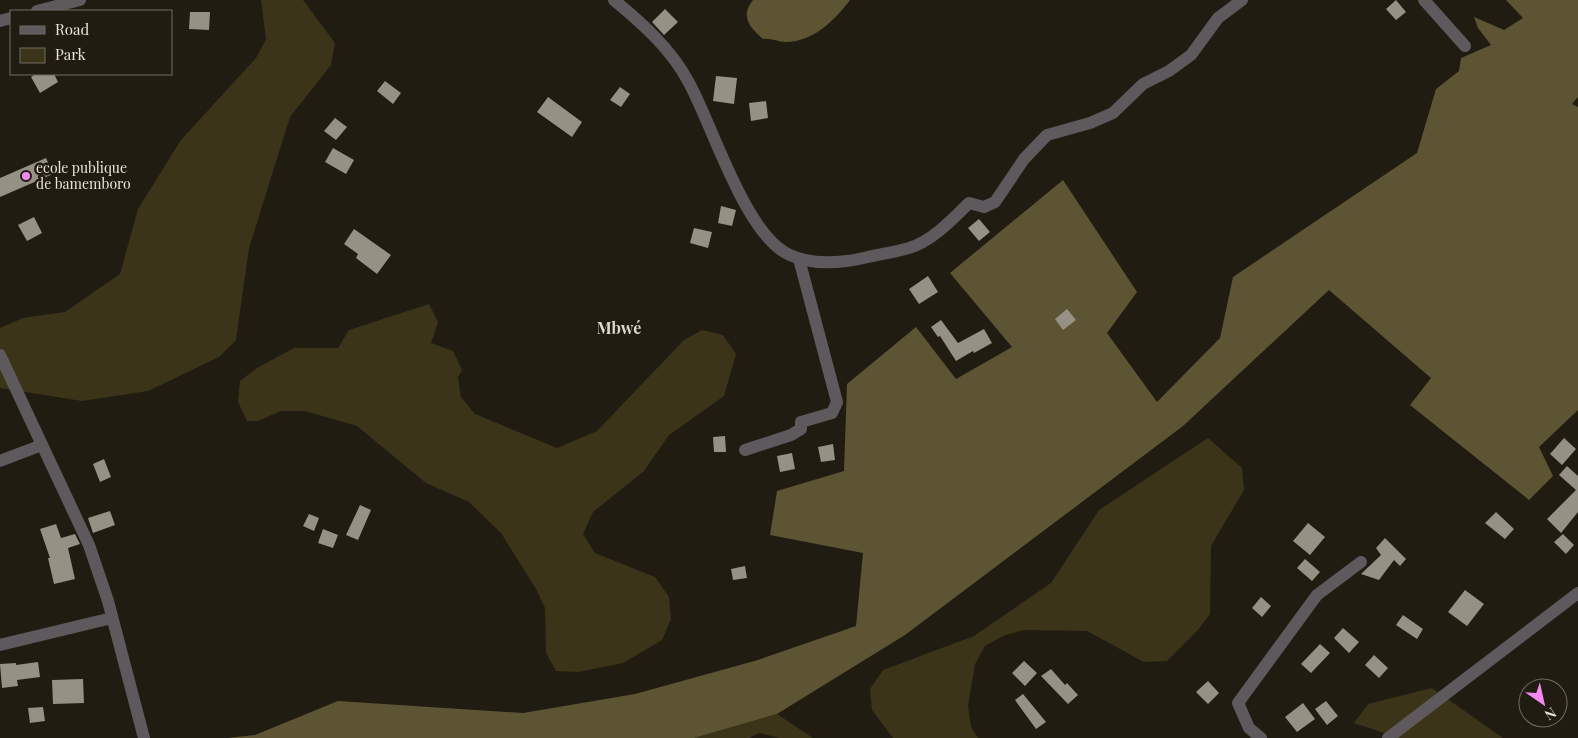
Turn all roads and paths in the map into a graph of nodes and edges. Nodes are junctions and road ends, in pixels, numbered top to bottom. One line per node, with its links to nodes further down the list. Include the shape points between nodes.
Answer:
1 (80, 0): 5 (street)
2 (614, 0): 7 (street, via 678,64 698,100 716,147 759,226 771,242)
3 (1242, 0): 7 (street, via 1218,18 1191,55 1169,71 1142,84 1113,113 1047,135 1024,159 995,202 984,207 968,203 948,225 911,247 850,261)
4 (1424, 0): 6 (street)
5 (41, 10)
6 (1465, 46)
7 (799, 259): 10 (street, via 837,402 832,413 801,422 801,429 790,435)
8 (0, 355): 9 (street)
9 (42, 445): 11 (street); 14 (street, via 89,545)
10 (745, 450)
11 (0, 461)
12 (1361, 562): 17 (street, via 1317,595 1238,703 1250,728)
13 (1578, 593): 18 (street)
14 (112, 618): 15 (street); 16 (street)
15 (0, 645)
16 (144, 738)
17 (1261, 738)
18 (1388, 738)

